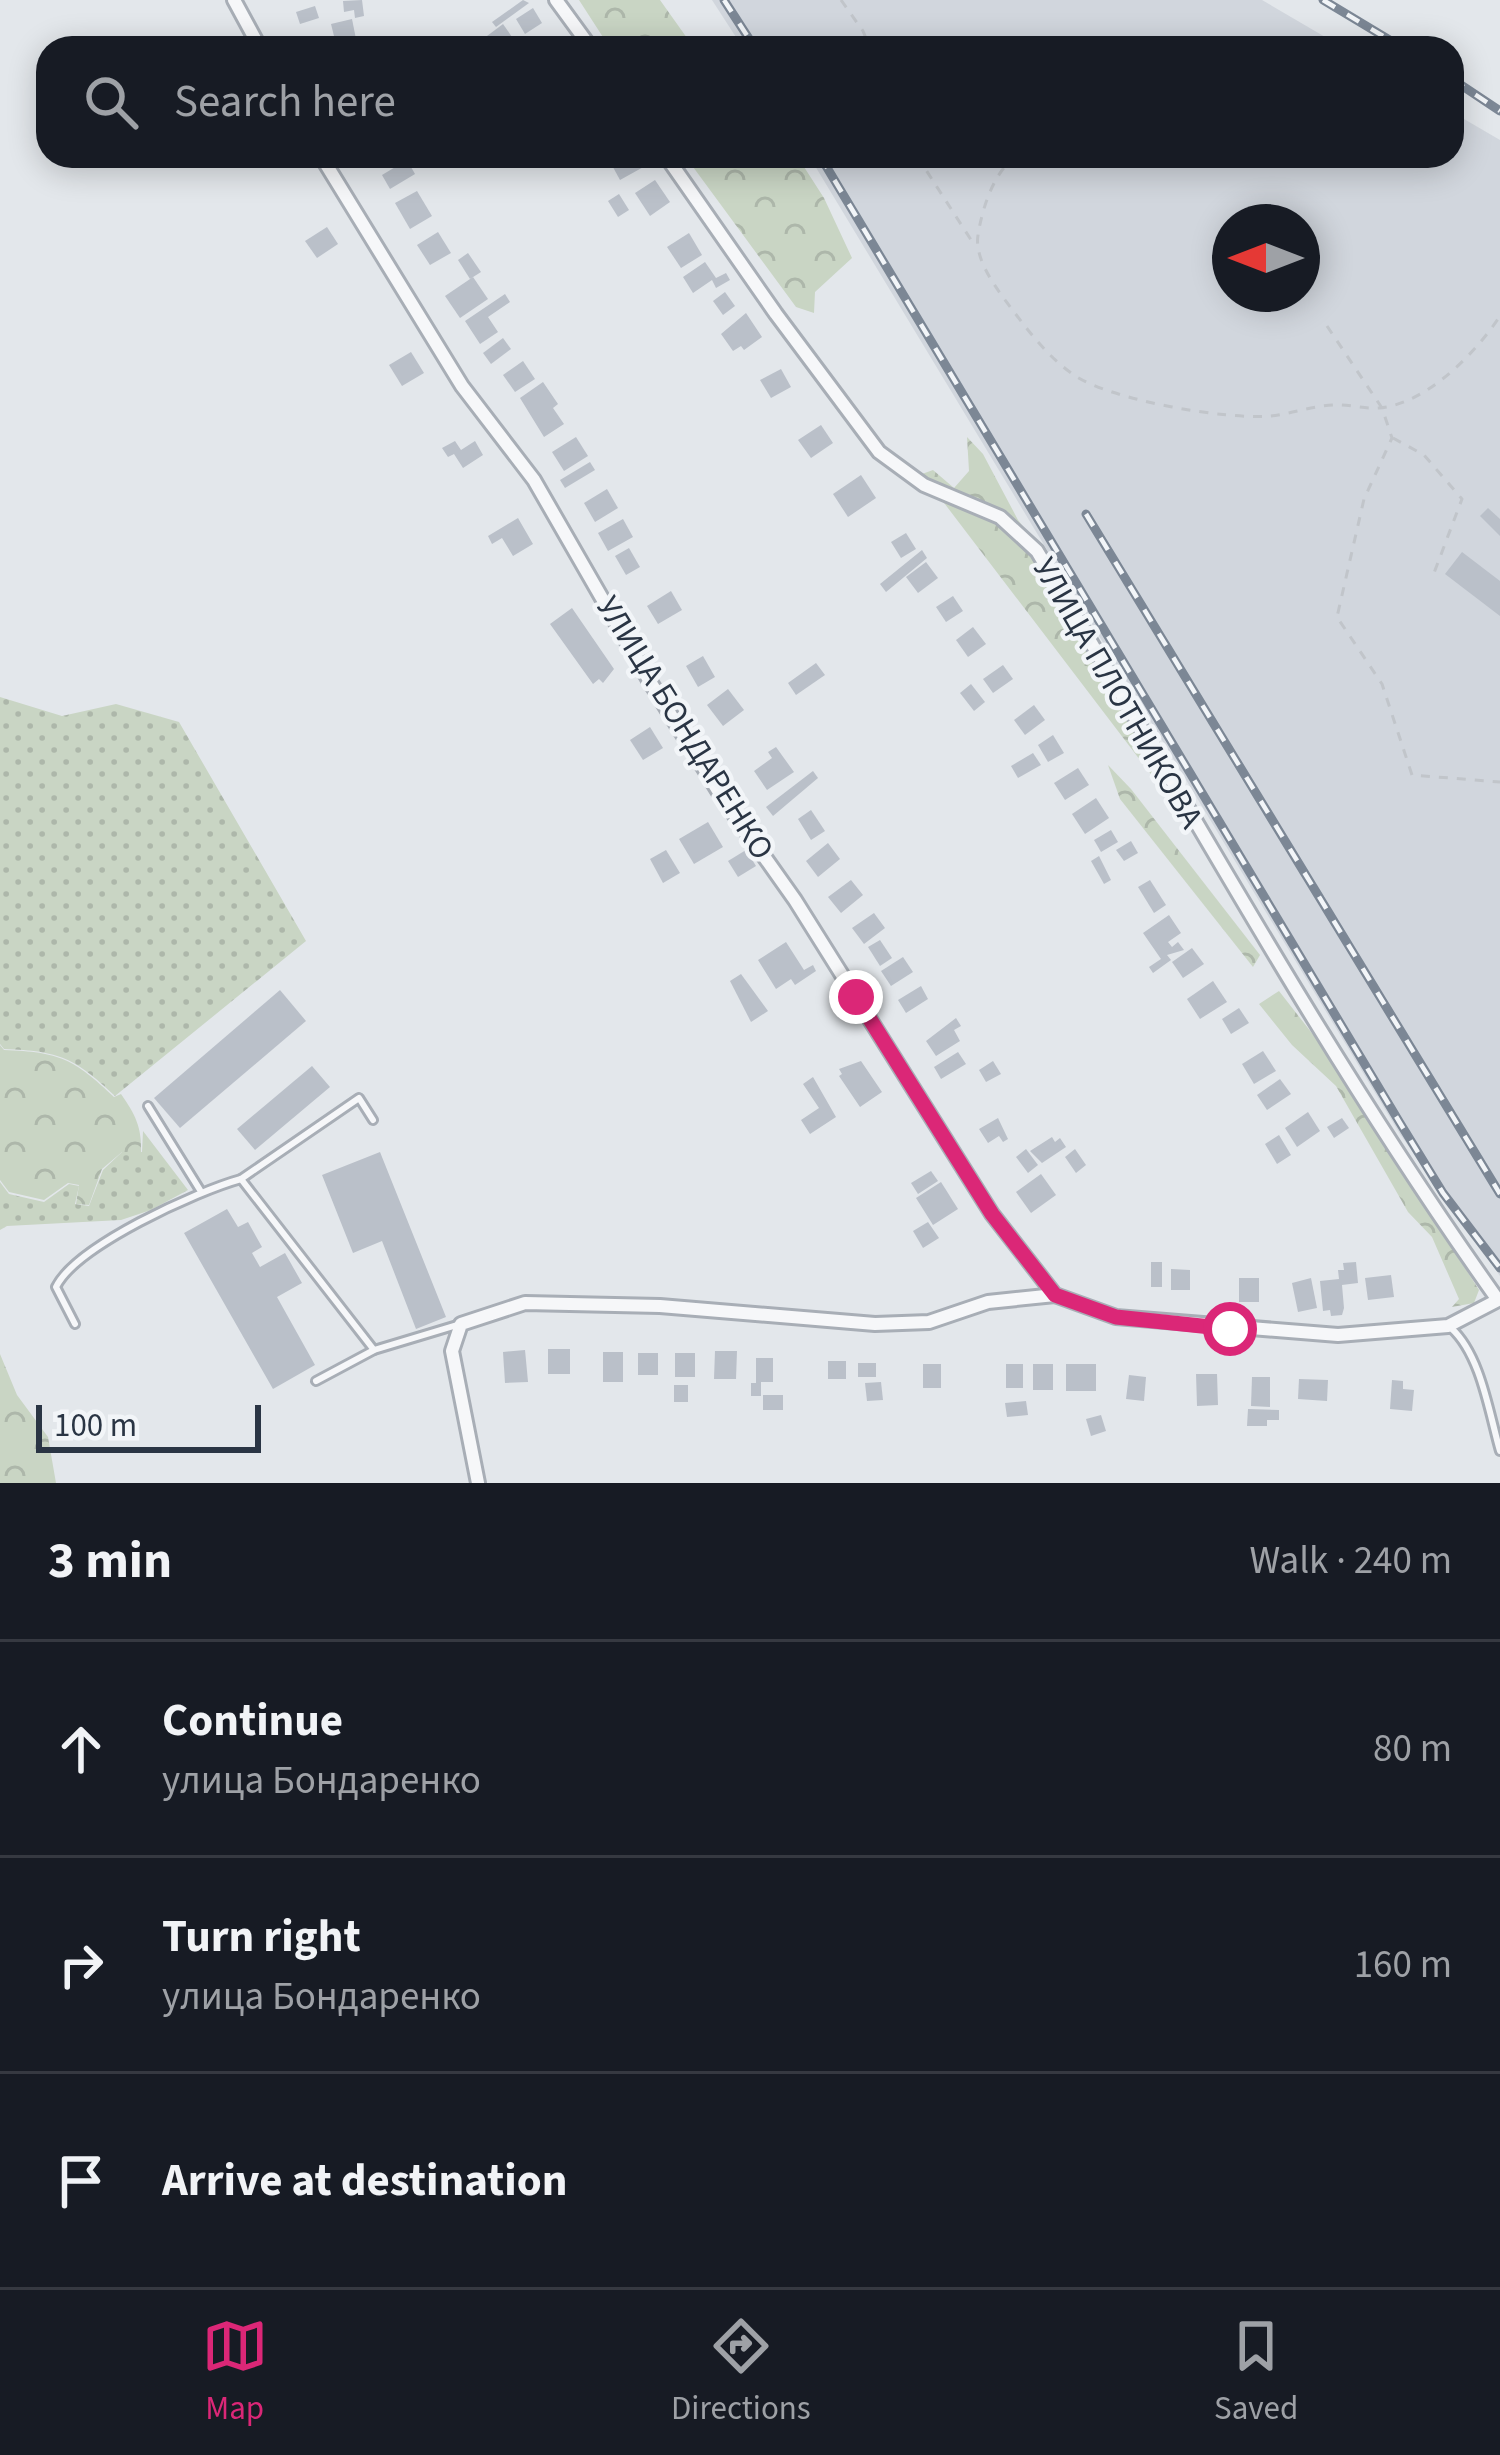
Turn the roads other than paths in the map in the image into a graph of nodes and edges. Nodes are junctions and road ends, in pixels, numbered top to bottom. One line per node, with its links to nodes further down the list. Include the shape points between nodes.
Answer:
1 (234, 0): 3 (street)
2 (556, 0): 4 (street)
3 (254, 36)
4 (582, 36)
5 (328, 168): 11 (street, УЛИЦА БОНДАРЕНКО, via 462,386 534,480 722,797 992,1214)
6 (674, 168): 12 (street, УЛИЦА ПЛОТНИКОВА, via 879,452 924,484 1000,517 1037,551 1269,946)
7 (148, 1106): 10 (lane)
8 (374, 1120): 9 (lane, via 359,1098)
9 (241, 1179): 10 (lane); 16 (lane)
10 (200, 1190): 13 (lane, via 62,1276 56,1287)
11 (1055, 1295): 14 (street, via 988,1302 929,1322 525,1303); 15 (street, via 1116,1317 1230,1329 1338,1335)
12 (1499, 1300): 15 (street)
13 (75, 1324)
14 (461, 1324): 16 (lane); 19 (street, via 452,1351)
15 (1448, 1326): 18 (lane, via 1469,1354)
16 (374, 1350): 17 (lane)
17 (316, 1382)
18 (1500, 1450)
19 (478, 1483)

